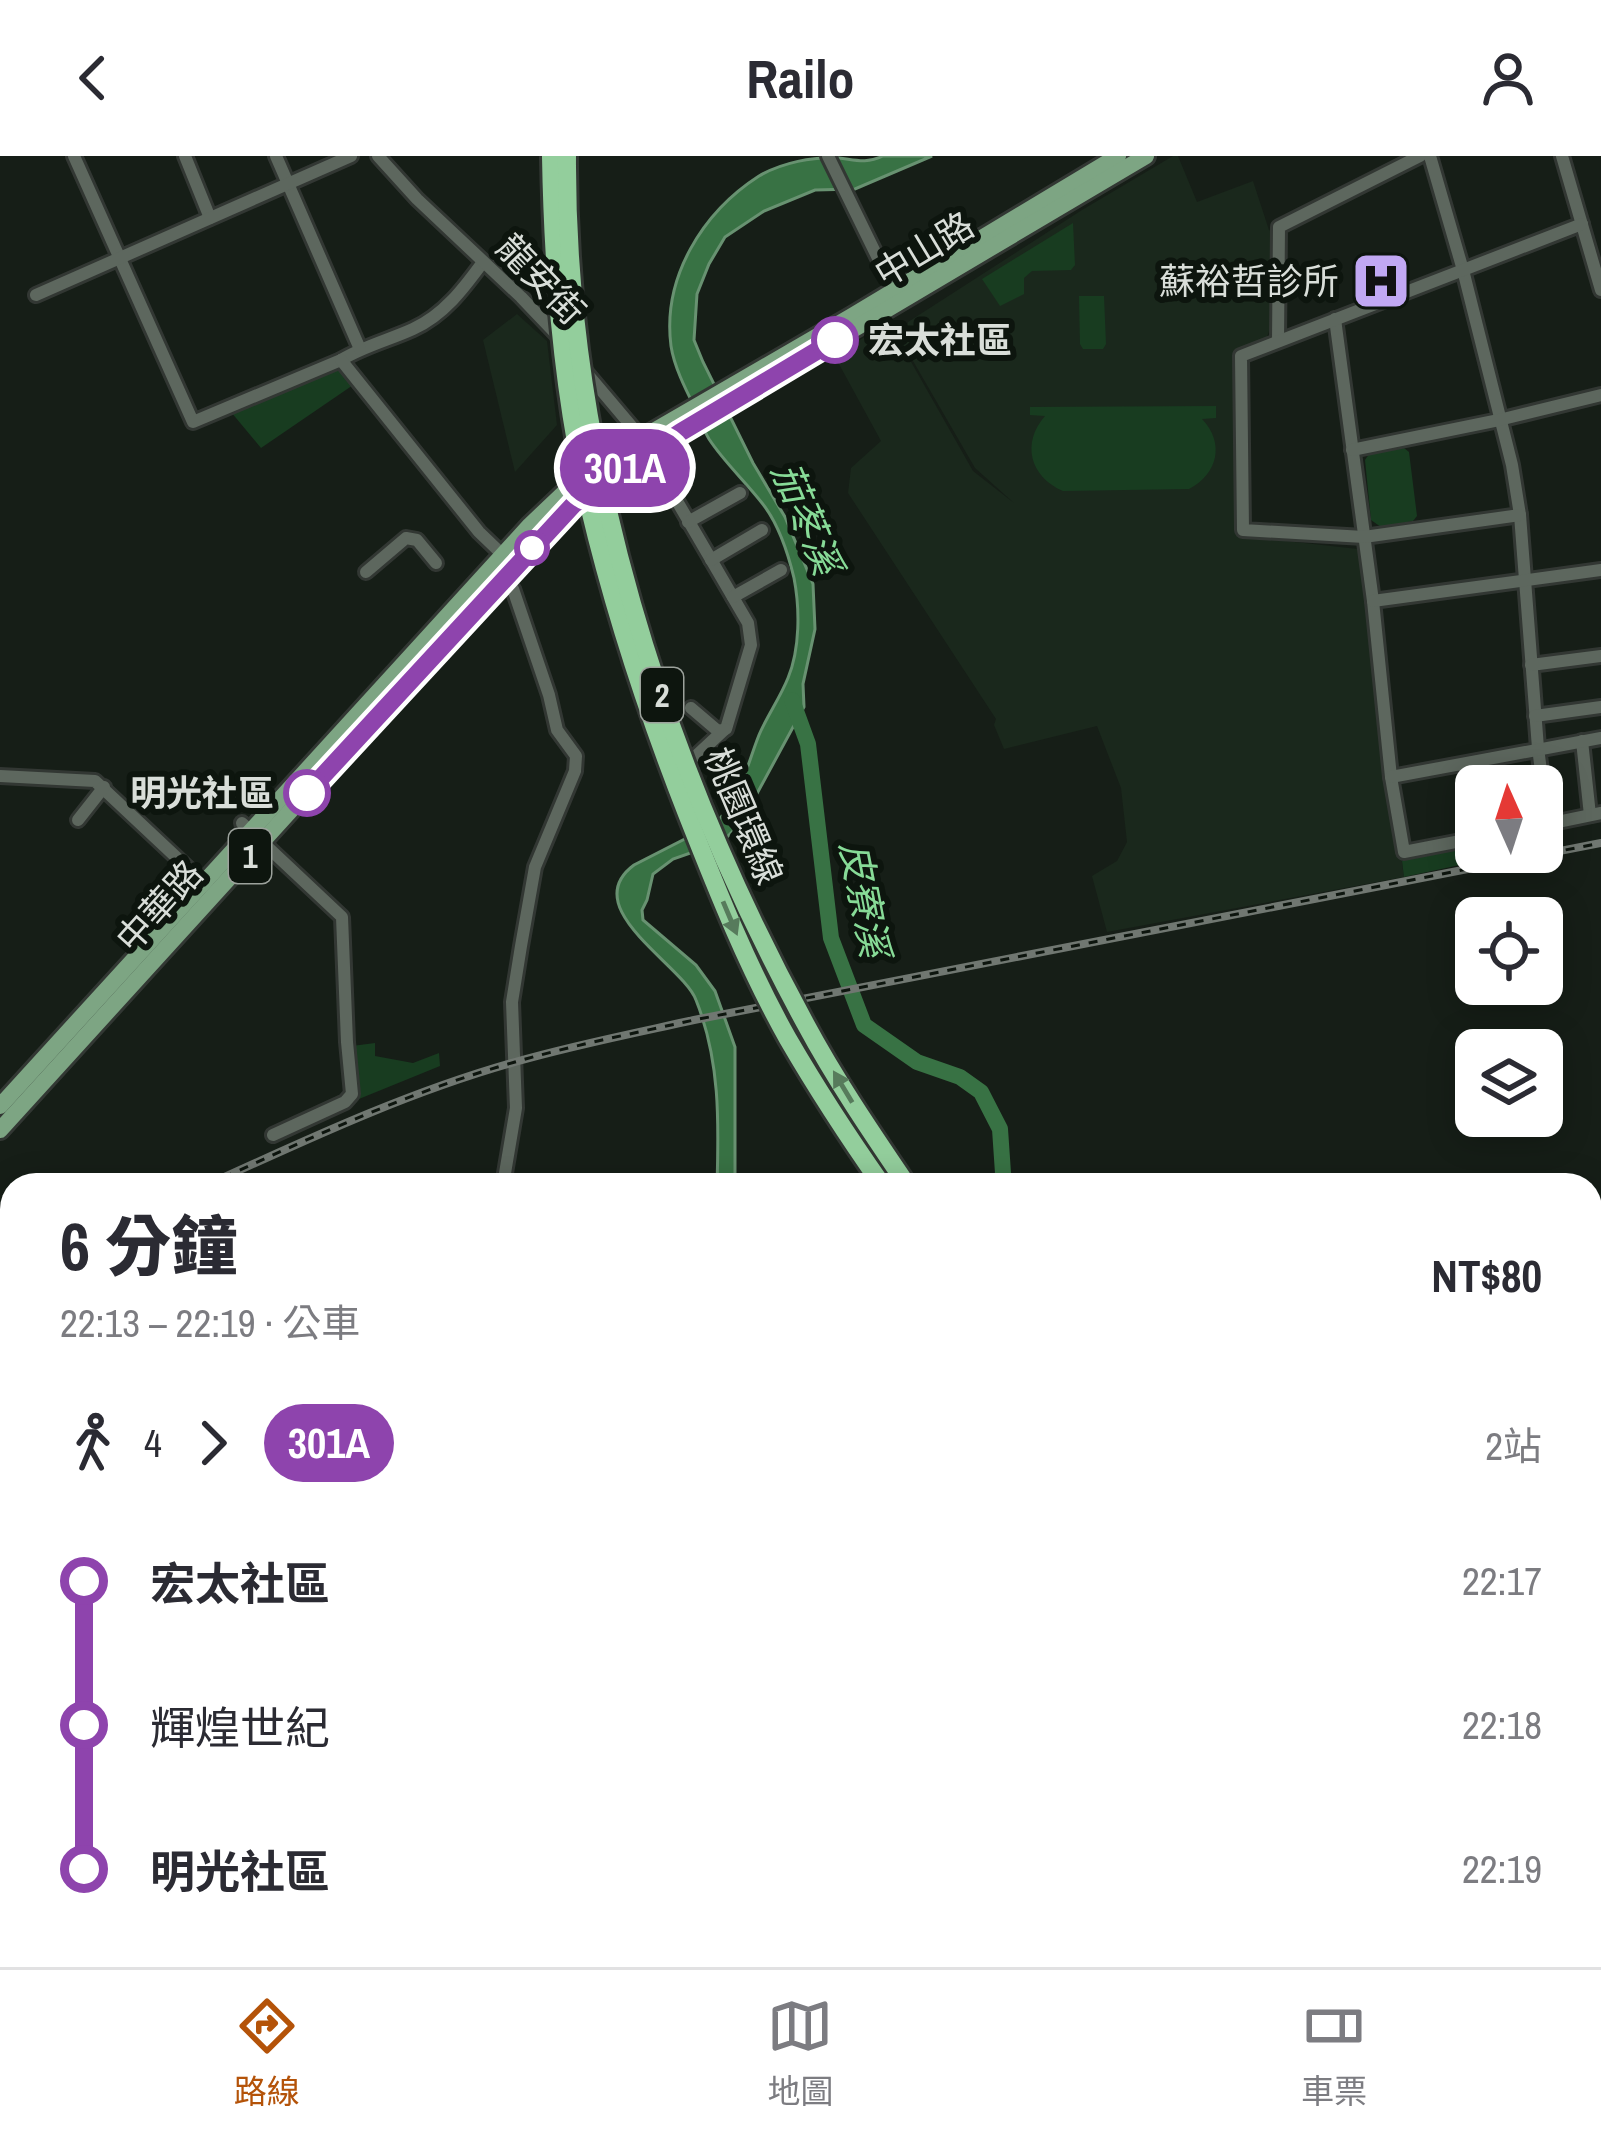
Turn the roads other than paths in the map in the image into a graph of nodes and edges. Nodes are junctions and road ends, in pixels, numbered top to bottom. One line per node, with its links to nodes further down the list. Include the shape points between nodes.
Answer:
1 (74, 156): 17 (street)
2 (185, 156): 15 (street)
3 (275, 156): 14 (street)
4 (351, 156): 14 (street)
5 (378, 156): 18 (street, 龍安街)
6 (551, 156): 71 (highway, 桃園環線 / 2, one-way to 71, bridge, via 560,320 587,497 648,709 748,961)
7 (567, 156): 72 (highway, 桃園環線 / 2, one-way to 7, bridge, via 806,1026 723,858 664,704 598,468 576,314)
8 (828, 156): 22 (street)
9 (1118, 156): 22 (main road, 中山路 / 1)
10 (1146, 156): 22 (main road, 中山路 / 1)
11 (1420, 156): 24 (street, via 1279,227)
12 (1430, 156): 19 (street)
13 (1562, 156): 16 (street)
14 (288, 186): 15 (street); 25 (street)
15 (211, 218): 17 (street)
16 (1582, 224): 19 (street); 20 (street)
17 (119, 258): 21 (street); 26 (street, via 193,422)
18 (483, 262): 25 (street, via 443,311); 30 (street, 龍安街, via 554,330)
19 (1463, 270): 23 (street); 28 (street)
20 (1601, 290)
21 (36, 295)
22 (896, 296): 29 (main road, 中山路 / 1)
23 (1335, 320): 24 (street); 31 (street)
24 (1278, 341): 36 (street, via 1241,356 1243,530)
25 (360, 349): 26 (street)
26 (341, 360): 38 (street)
27 (1601, 395): 28 (street)
28 (1498, 420): 31 (street); 33 (street)
29 (678, 426): 30 (main road, 中華路 / 1)
30 (647, 448): 34 (street, 龍安街); 38 (main road, 中華路 / 1, via 590,468)
31 (1352, 450): 36 (street)
32 (740, 493): 34 (street)
33 (1520, 515): 36 (street); 44 (street)
34 (688, 522): 37 (street, 龍安街)
35 (762, 530): 37 (street)
36 (1364, 537): 46 (street)
37 (711, 560): 45 (street, 龍安街)
38 (508, 561): 43 (main road, 中華路 / 1)
39 (436, 563): 42 (street, via 406,538)
40 (781, 569): 45 (street)
41 (1601, 570): 44 (street)
42 (366, 572)
43 (493, 577): 64 (main road, 中華路 / 1); 70 (street, via 513,590 557,730 576,756 535,867 521,946 512,1003 516,1108)
44 (1525, 581): 46 (street); 48 (street)
45 (733, 597): 52 (street, 龍安街, via 751,645)
46 (1373, 601): 59 (street)
47 (1601, 656): 48 (street)
48 (1531, 665): 51 (street)
49 (1601, 707): 51 (street)
50 (691, 708): 52 (street, via 718,731)
51 (1535, 716): 55 (street)
52 (726, 728): 56 (street)
53 (1601, 738): 54 (street)
54 (1582, 741): 55 (street); 61 (street)
55 (1538, 748): 57 (street); 59 (street)
56 (696, 756)
57 (1540, 765)
58 (0, 776): 60 (street)
59 (1391, 777): 65 (street, via 1404,852)
60 (104, 787): 62 (street); 66 (street)
61 (1596, 814): 63 (street)
62 (78, 820)
63 (1563, 820)
64 (251, 832): 66 (main road, 中華路 / 1); 69 (street, via 342,917 350,1098)
65 (1455, 842)
66 (209, 888): 67 (main road, 中華路 / 1); 68 (main road, 中華路 / 1)
67 (0, 1106)
68 (0, 1130)
69 (273, 1135)
70 (504, 1173)
71 (874, 1173)
72 (899, 1173)

